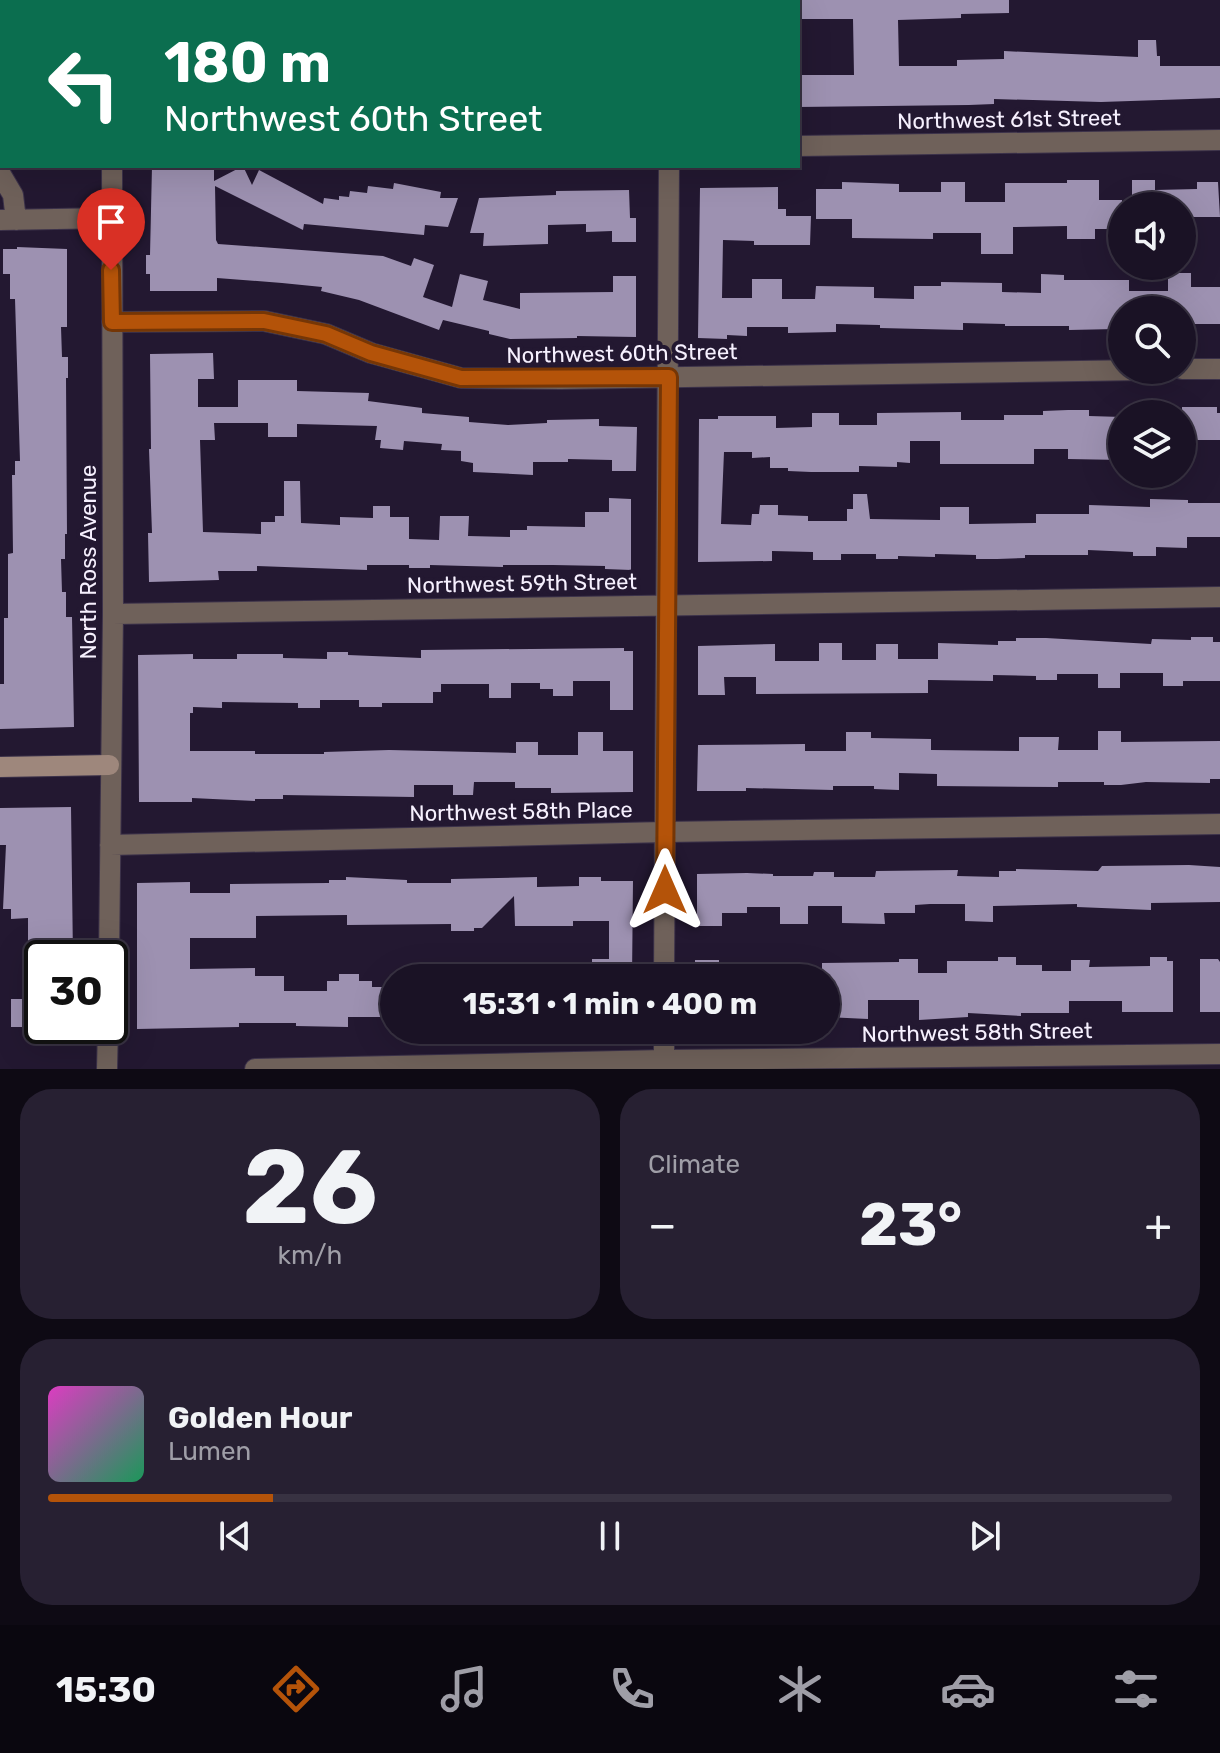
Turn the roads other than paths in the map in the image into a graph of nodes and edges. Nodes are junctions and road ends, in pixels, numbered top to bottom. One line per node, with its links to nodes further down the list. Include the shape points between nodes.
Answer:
1 (1220, 140): 2 (street, Northwest 61st Street)
2 (800, 146)
3 (112, 168): 6 (street, North Ross Avenue)
4 (669, 168): 12 (street)
5 (0, 173): 7 (street, via 13,195)
6 (111, 218): 7 (street); 8 (street, North Ross Avenue)
7 (8, 220)
8 (112, 322): 12 (street, Northwest 60th Street, via 264,321 326,334 371,353 461,378); 15 (street, North Ross Avenue)
9 (1196, 369): 10 (street)
10 (1220, 369)
11 (1108, 371): 12 (street, Northwest 60th Street)
12 (669, 377): 14 (street)
13 (1220, 597): 14 (street, Northwest 59th Street)
14 (667, 604): 15 (street, Northwest 59th Street); 19 (street)
15 (113, 614): 16 (street, North Ross Avenue)
16 (109, 765): 17 (street); 20 (street, North Ross Avenue)
17 (0, 767)
18 (1220, 824): 19 (street, Northwest 58th Place)
19 (665, 832): 20 (street, Northwest 58th Place); 22 (street)
20 (110, 845): 21 (street, North Ross Avenue)
21 (109, 940)
22 (664, 964)
23 (108, 1044): 26 (street)
24 (1220, 1054): 25 (street, Northwest 58th Street)
25 (664, 1064): 27 (street, Northwest 58th Street)
26 (107, 1069)
27 (255, 1069)

